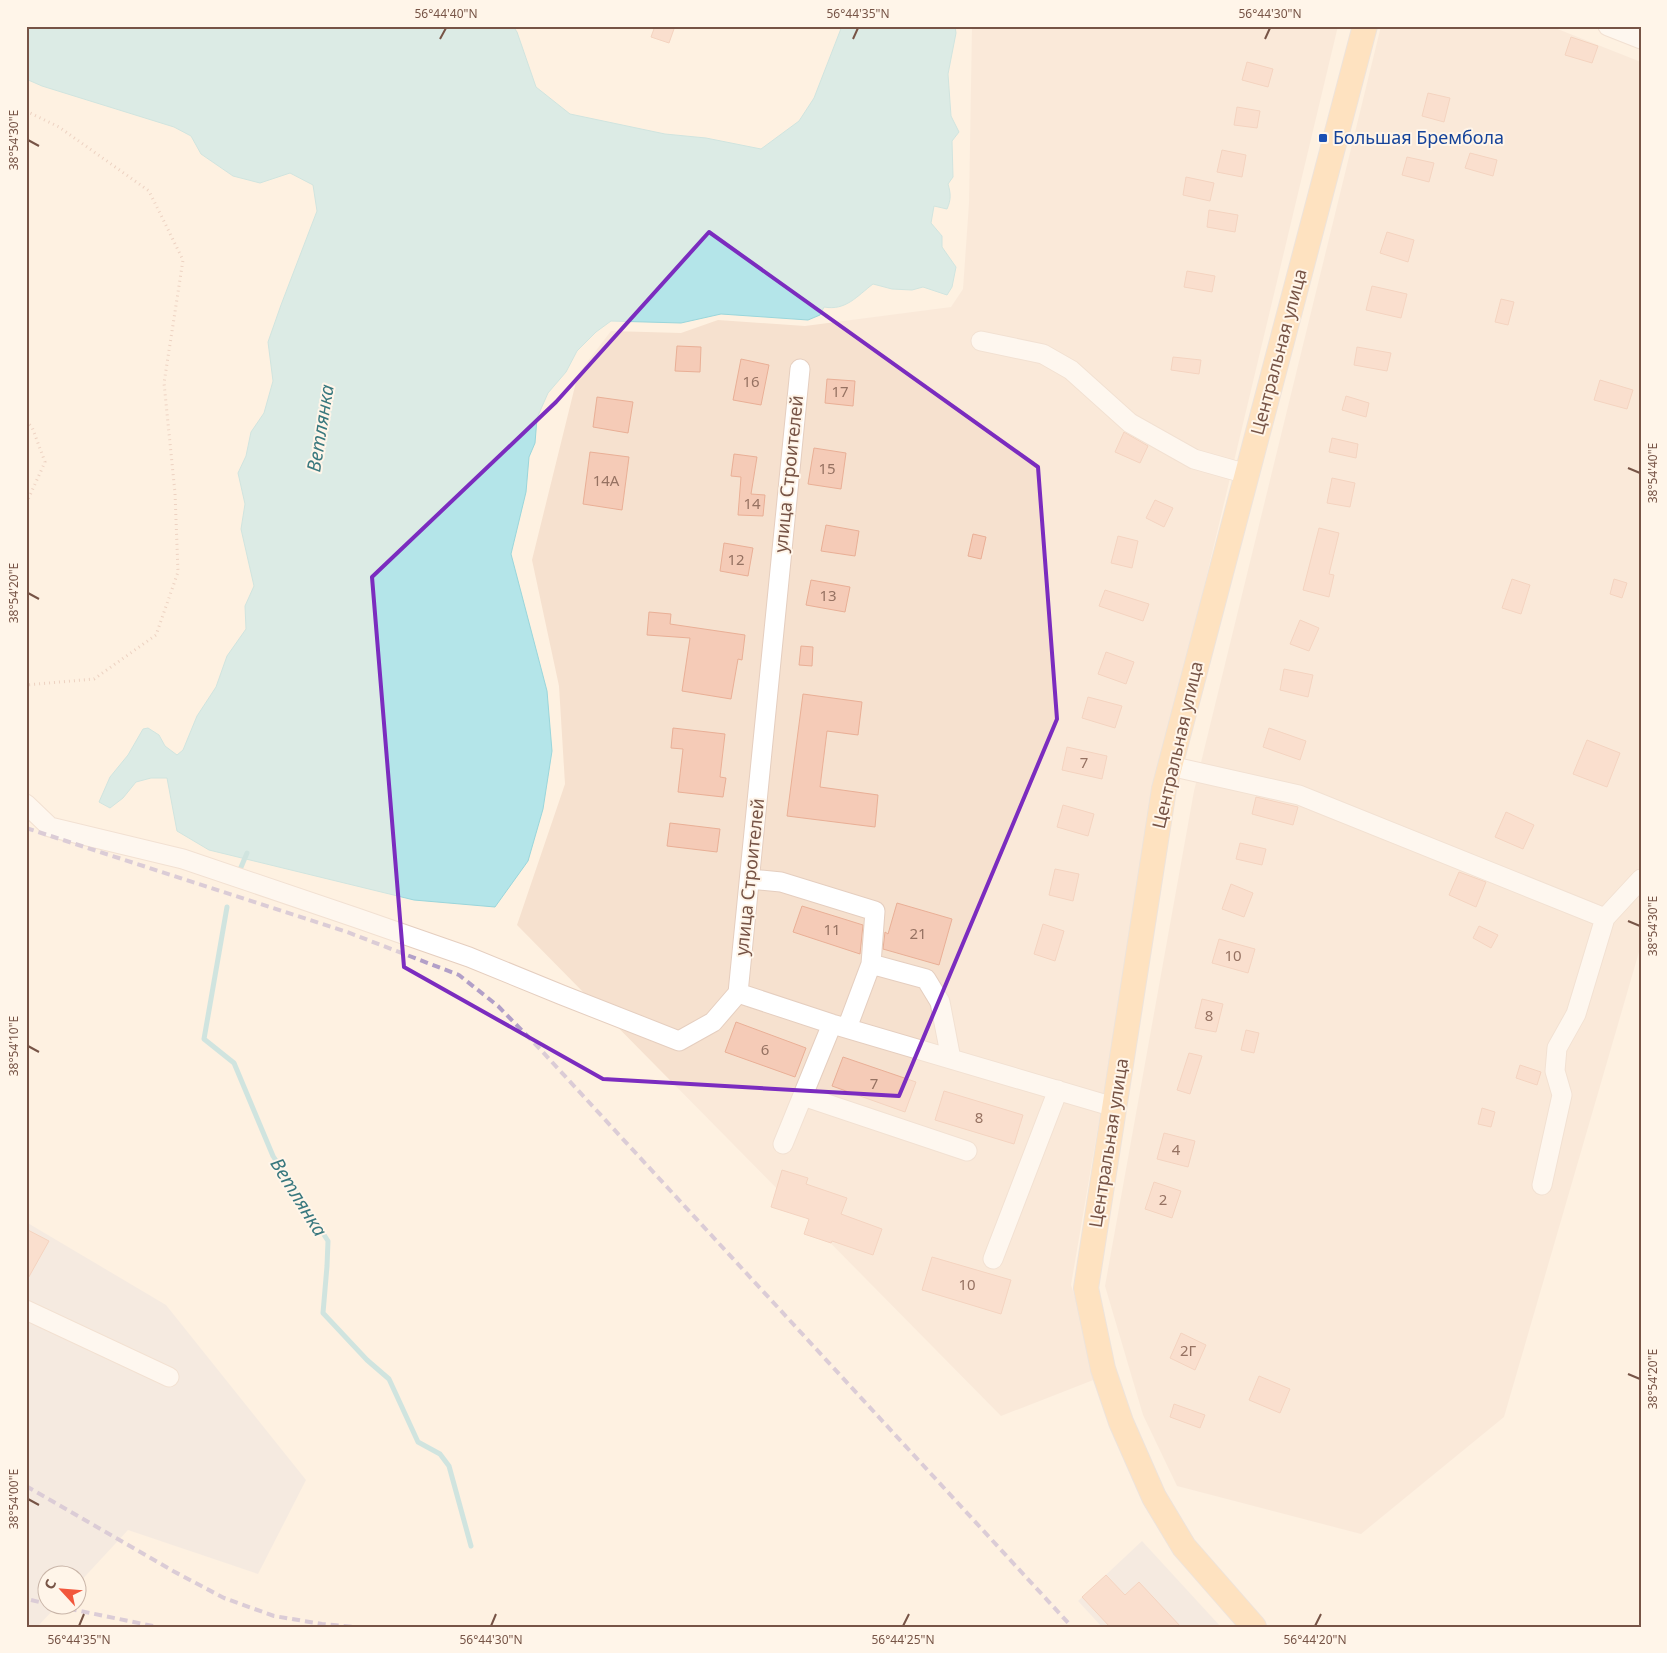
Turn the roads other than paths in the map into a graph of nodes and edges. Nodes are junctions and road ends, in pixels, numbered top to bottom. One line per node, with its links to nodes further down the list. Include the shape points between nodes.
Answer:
1 (1365, 26): 6 (main road, Центральная улица)
2 (1608, 26): 3 (street)
3 (1641, 39)
4 (981, 341): 6 (street, via 1043,354 1071,370 1130,423 1194,459)
5 (800, 369): 9 (street, улица Строителей)
6 (1247, 474): 7 (main road, Центральная улица)
7 (1170, 766): 11 (street, via 1299,795); 18 (main road, Центральная улица)
8 (26, 804): 13 (street, via 50,827 183,860 357,918 469,957 679,1041 714,1022)
9 (750, 879): 12 (street, via 781,882 874,911); 13 (street, улица Строителей)
10 (1641, 879): 11 (street)
11 (1605, 918): 21 (street, via 1576,1014 1557,1048 1555,1071 1562,1095)
12 (871, 964): 14 (street); 15 (street, via 926,979 940,1002)
13 (738, 993): 14 (street)
14 (840, 1026): 15 (street); 17 (street)
15 (951, 1059): 16 (street)
16 (1058, 1090): 18 (street); 22 (street)
17 (803, 1096): 19 (street); 20 (street)
18 (1114, 1107): 25 (main road, Центральная улица, via 1086,1288 1103,1369 1121,1422 1154,1497 1184,1547)
19 (783, 1144)
20 (967, 1151)
21 (1542, 1185)
22 (993, 1259)
23 (26, 1310): 24 (street)
24 (169, 1377)
25 (1254, 1627)

